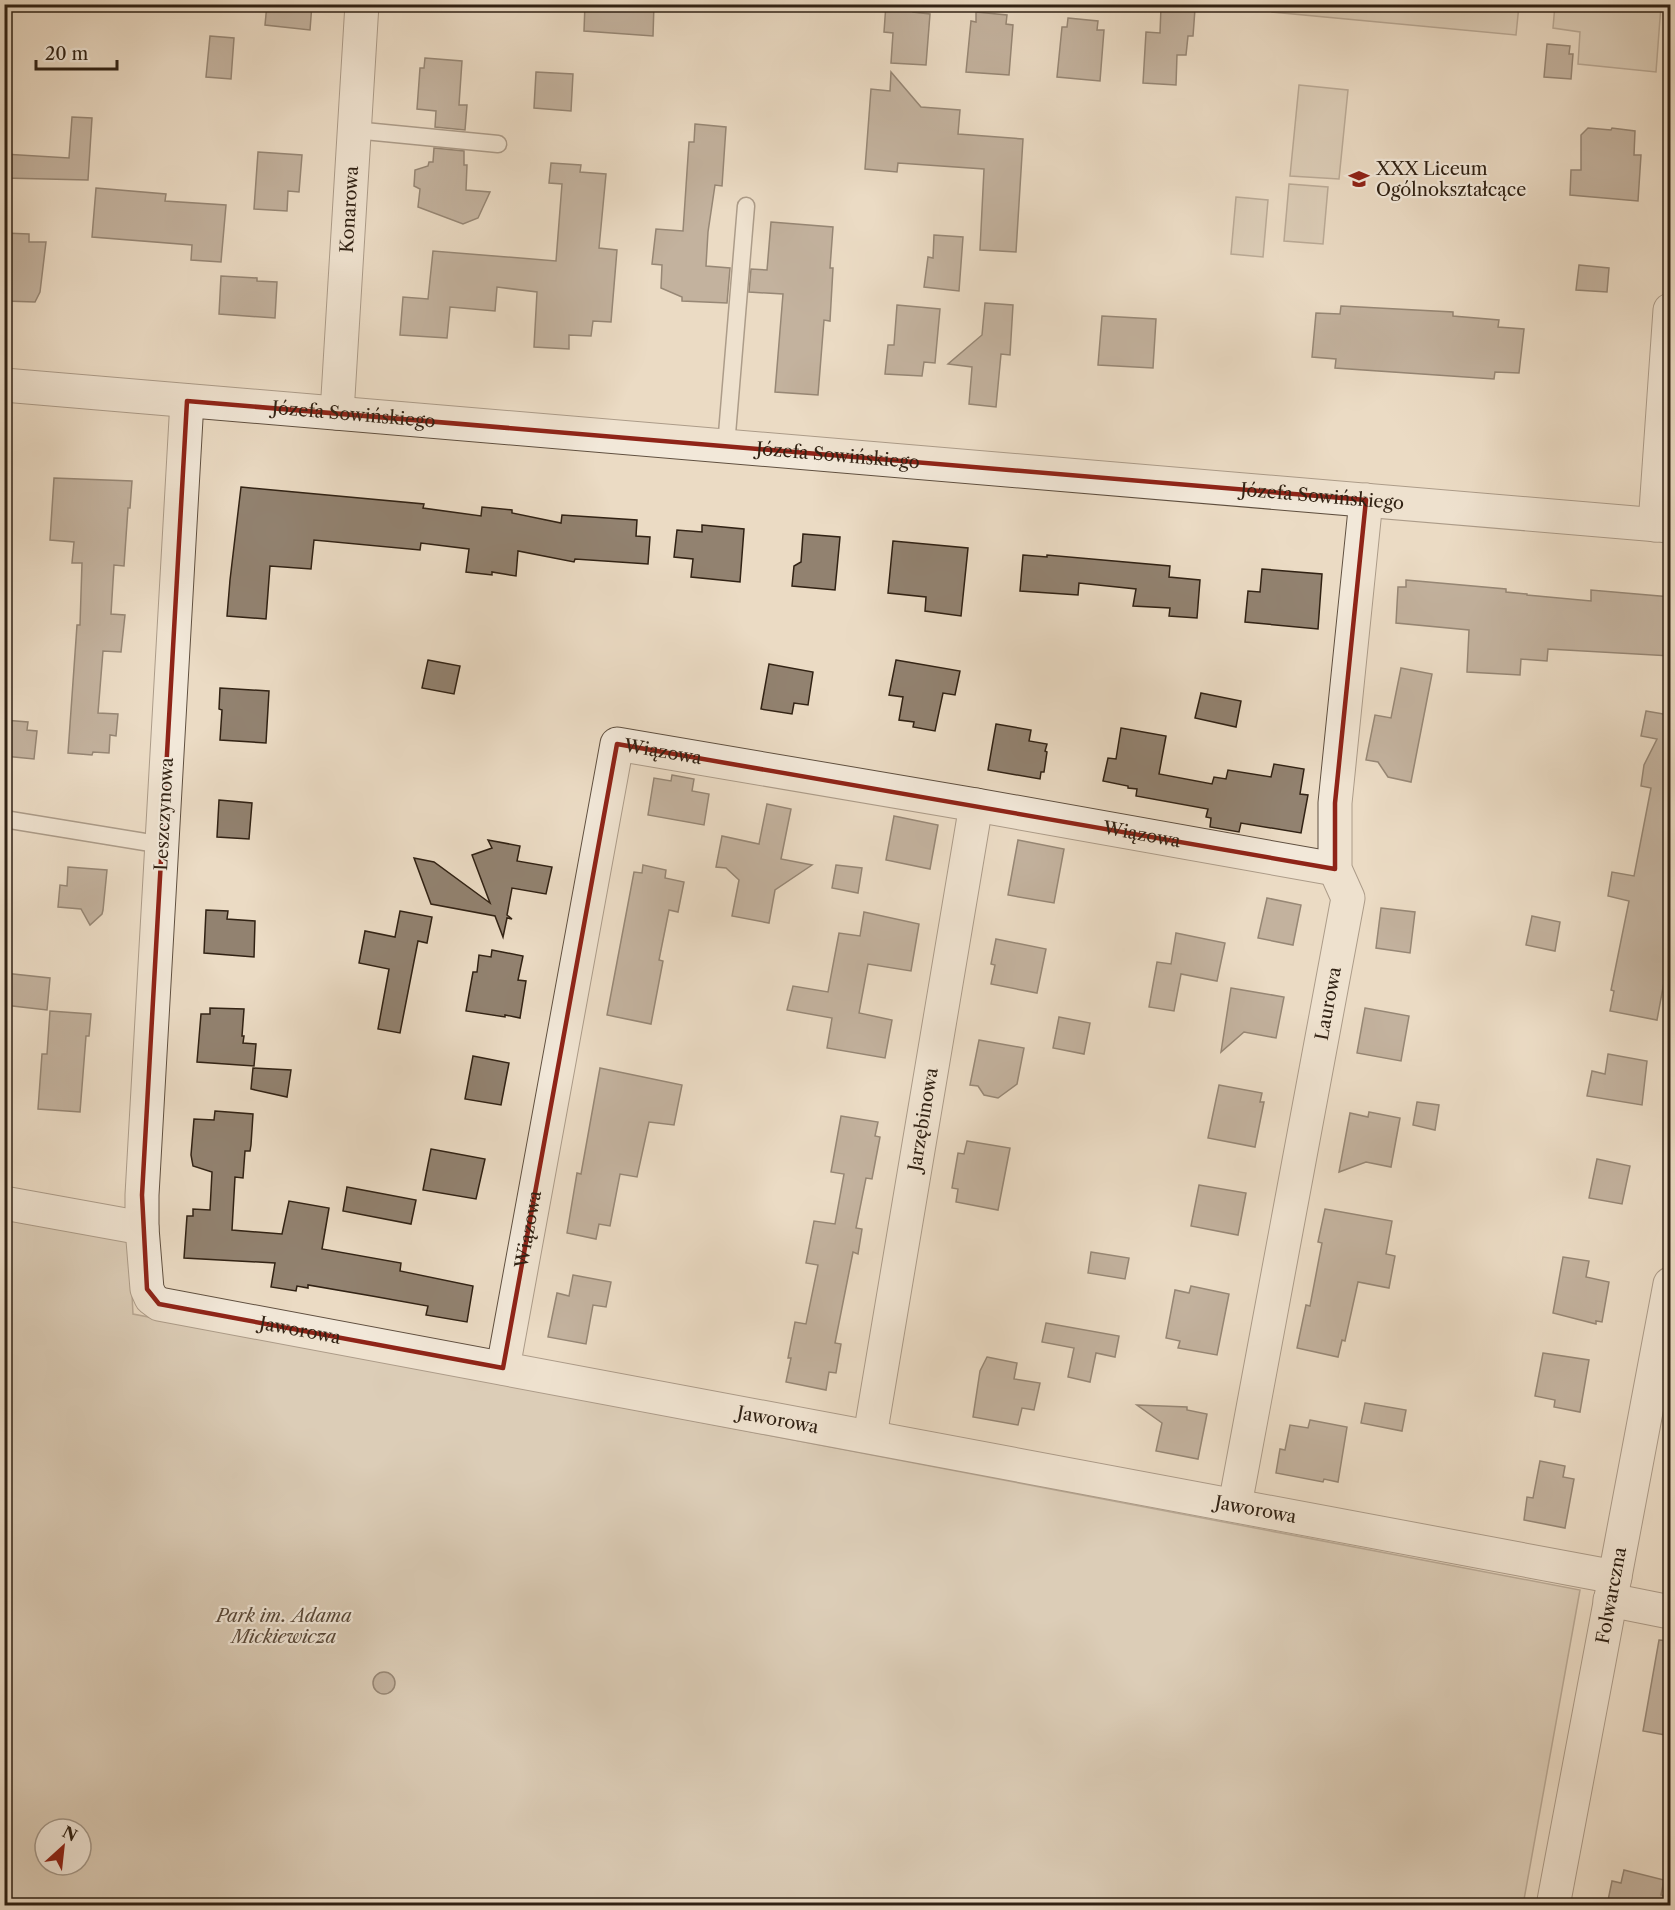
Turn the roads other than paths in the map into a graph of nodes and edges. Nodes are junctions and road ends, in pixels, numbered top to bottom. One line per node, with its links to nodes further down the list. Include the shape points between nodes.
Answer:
1 (362, 4): 2 (street, Konarowa)
2 (354, 130): 3 (lane); 8 (street, Konarowa)
3 (498, 144)
4 (746, 206): 9 (lane)
5 (1671, 310): 11 (street)
6 (4, 385): 7 (street, Józefa Sowińskiego)
7 (187, 401): 8 (street, Józefa Sowińskiego); 14 (street, Leszczynowa)
8 (337, 413): 9 (street, Józefa Sowińskiego)
9 (726, 446): 10 (street, Józefa Sowińskiego)
10 (1366, 500): 11 (street, Józefa Sowińskiego); 15 (street, Laurowa, via 1335,802)
11 (1663, 525)
12 (976, 804): 15 (street, Wiązowa); 19 (street, Wiązowa, via 617,744); 20 (street, Jarzębinowa)
13 (4, 819): 14 (lane)
14 (162, 845): 17 (street, Leszczynowa)
15 (1335, 869): 21 (street, Laurowa, via 1348,898)
16 (4, 1203): 17 (street)
17 (142, 1228): 19 (street, Jaworowa, via 147,1289 159,1304)
18 (1671, 1284): 22 (street, Folwarczna)
19 (503, 1368): 20 (street, Jaworowa)
20 (870, 1436): 21 (street, Jaworowa)
21 (1235, 1505): 22 (street, Jaworowa)
22 (1613, 1588): 23 (street, Jaworowa); 24 (street, Folwarczna)
23 (1671, 1612)
24 (1553, 1905)

